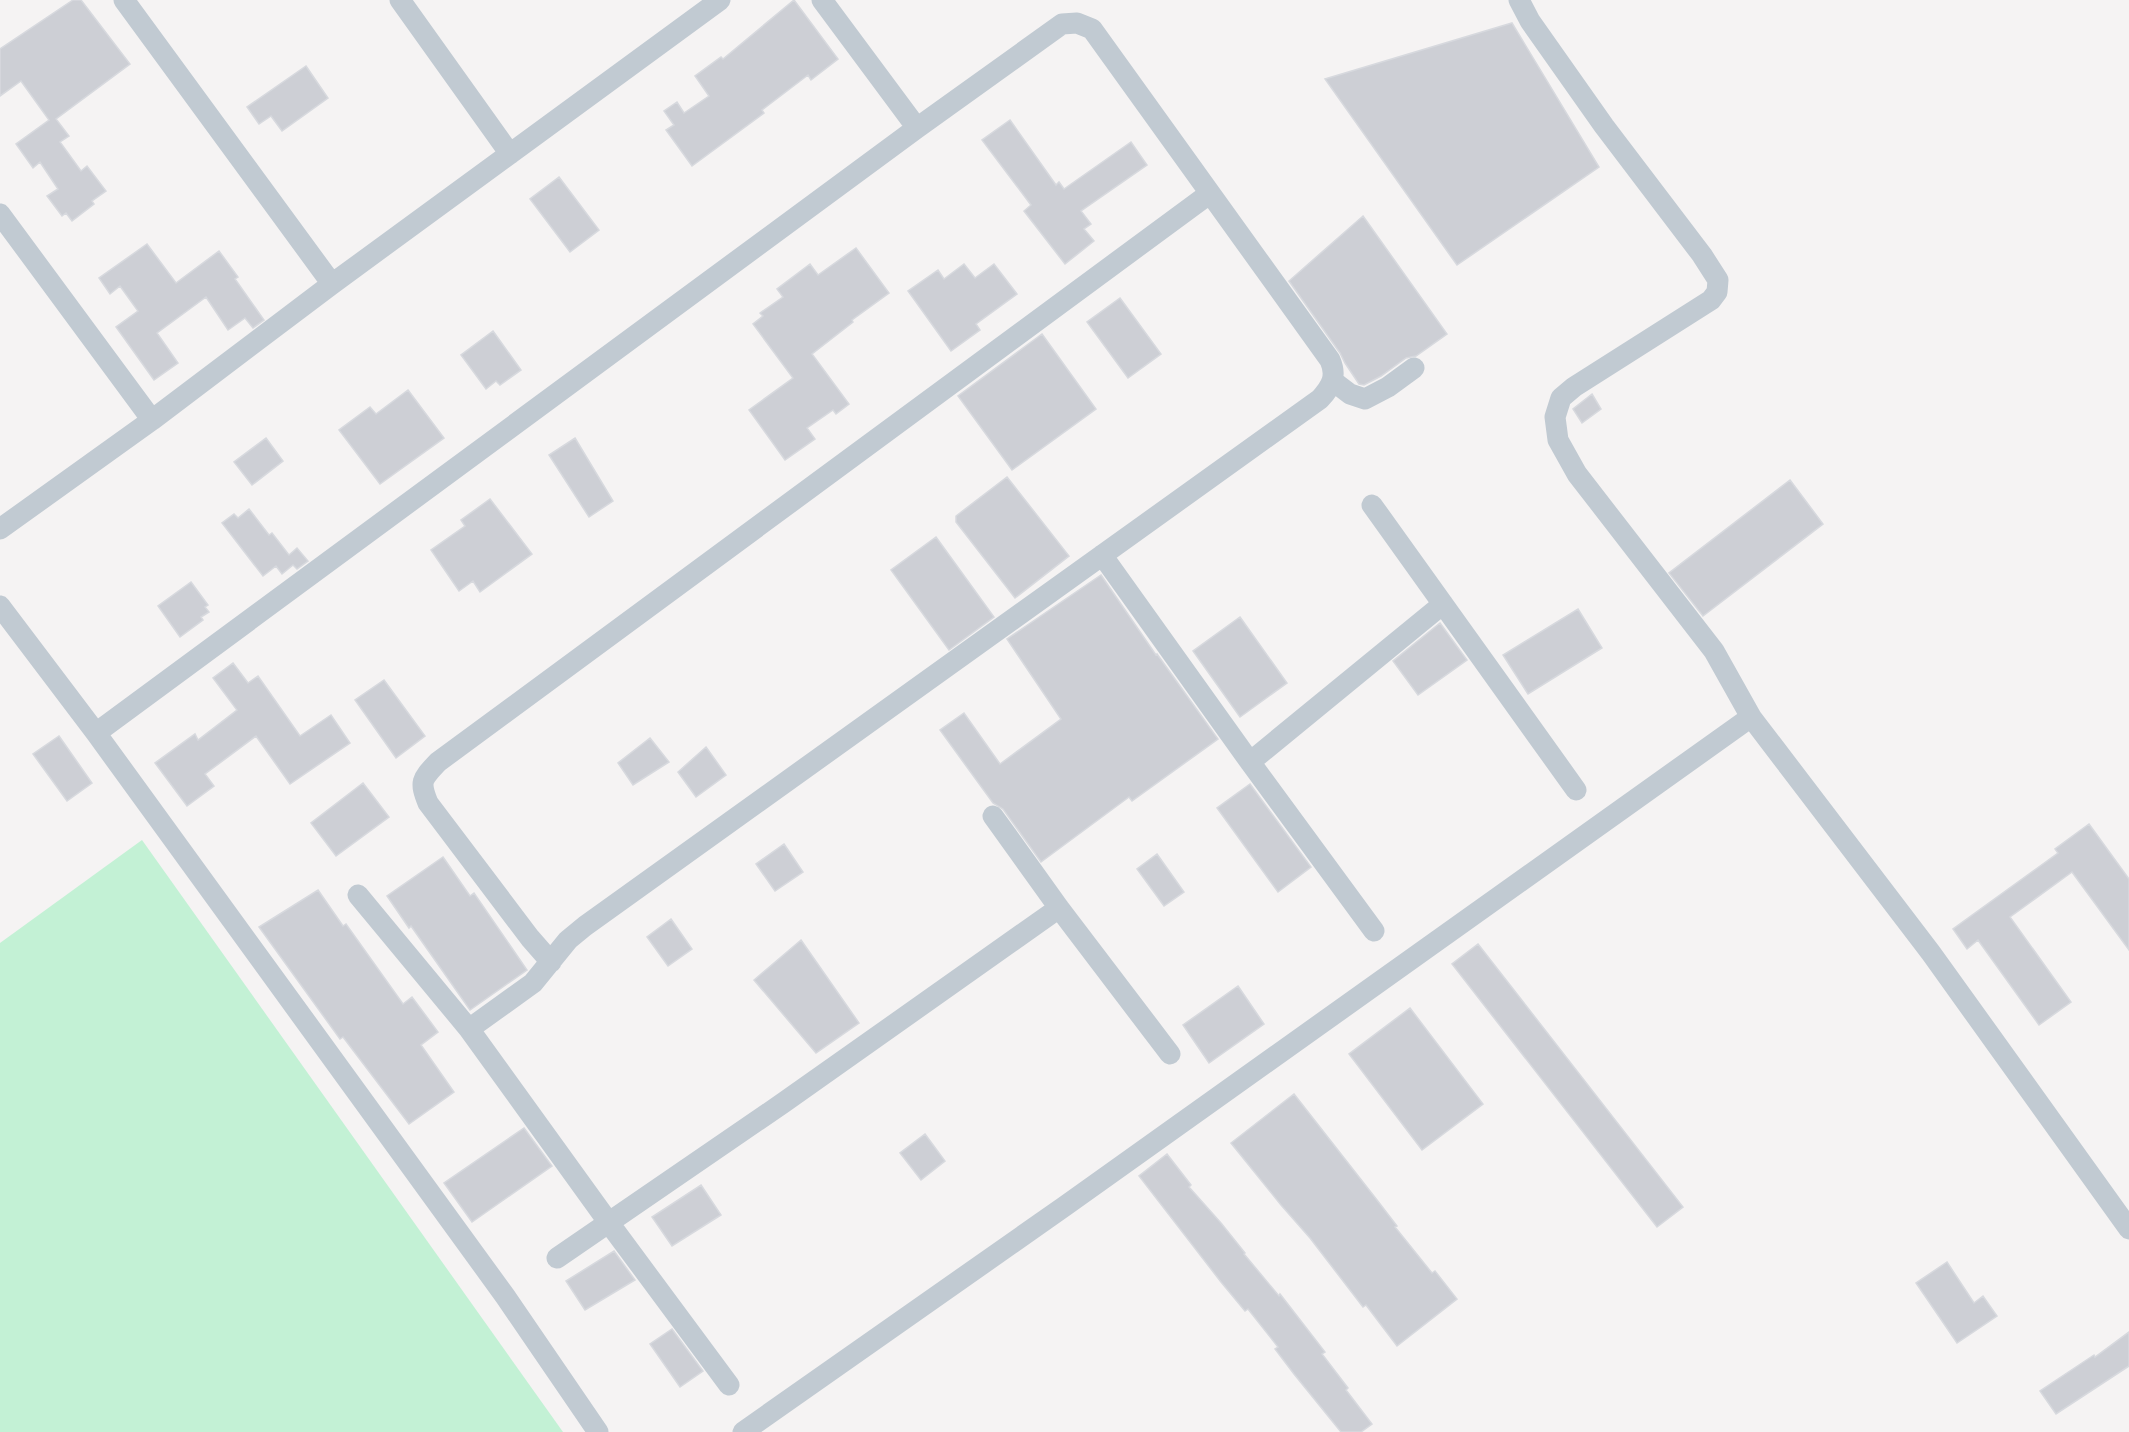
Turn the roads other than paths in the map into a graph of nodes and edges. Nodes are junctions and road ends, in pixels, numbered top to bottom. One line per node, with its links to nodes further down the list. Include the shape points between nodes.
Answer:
1 (124, 0): 10 (street)
2 (400, 0): 7 (street)
3 (720, 0): 7 (street)
4 (822, 0): 6 (street)
5 (1519, 0): 19 (street, via 1597,117 1718,280 1718,292 1711,300 1574,387 1562,398 1555,417 1558,440 1577,474 1714,651)
6 (918, 128): 8 (street, via 1062,24 1077,23 1092,29); 20 (street)
7 (510, 154): 10 (street)
8 (1209, 194): 12 (street, via 1330,360); 27 (street, via 438,762 426,775 422,787 428,803)
9 (0, 214): 13 (street)
10 (332, 284): 13 (street)
11 (1414, 368): 12 (street, via 1365,399)
12 (1333, 381): 16 (street, via 1320,399)
13 (152, 420): 15 (street)
14 (1372, 505): 17 (street)
15 (0, 529)
16 (1102, 555): 21 (street); 27 (street, via 594,919 568,940)
17 (1443, 604): 21 (street); 22 (street)
18 (0, 606): 20 (street)
19 (1751, 717): 31 (street, via 1931,953); 35 (street)
20 (96, 733): 34 (street, via 505,1296)
21 (1250, 762): 26 (street)
22 (1576, 790)
23 (993, 816): 25 (street)
24 (358, 895): 28 (street)
25 (1059, 908): 29 (street); 30 (street)
26 (1374, 931)
27 (551, 962): 28 (street, via 533,983)
28 (470, 1029): 30 (street)
29 (1170, 1054)
30 (609, 1223): 32 (street); 33 (street)
31 (2129, 1229)
32 (558, 1258)
33 (729, 1385)
34 (598, 1432)
35 (743, 1432)

